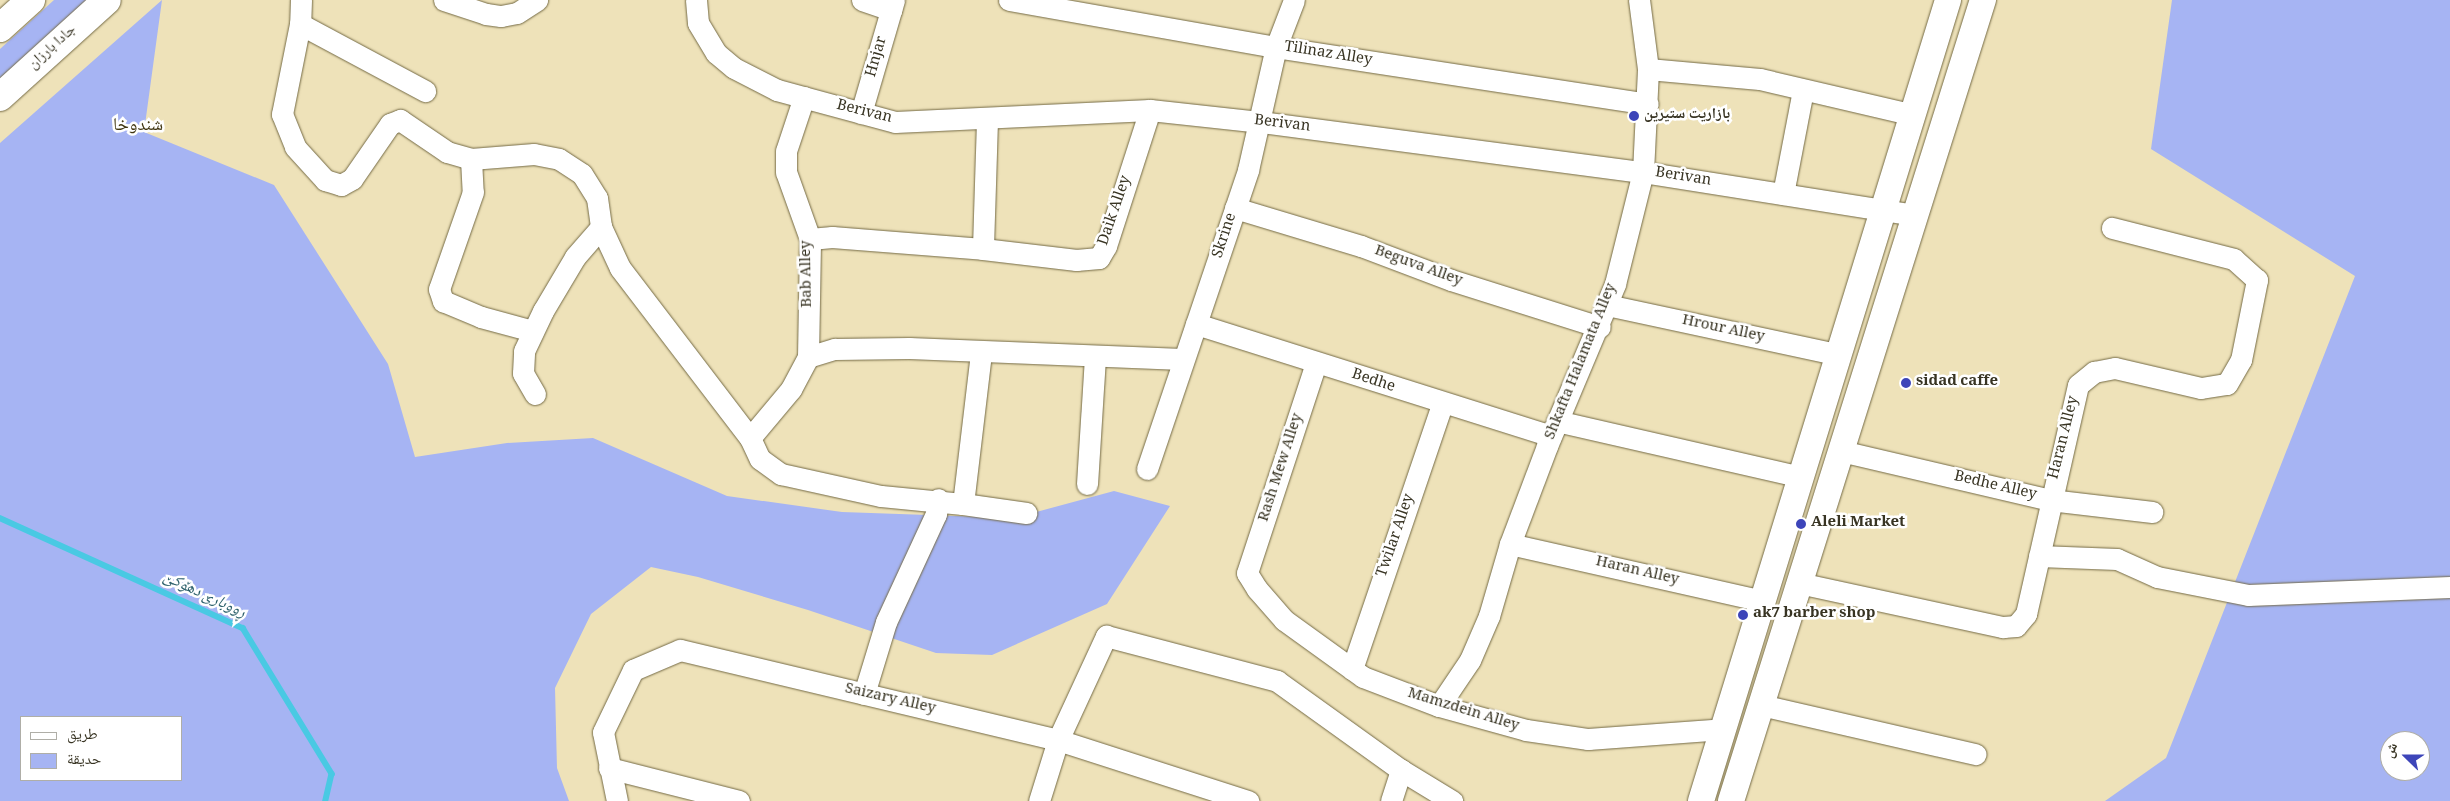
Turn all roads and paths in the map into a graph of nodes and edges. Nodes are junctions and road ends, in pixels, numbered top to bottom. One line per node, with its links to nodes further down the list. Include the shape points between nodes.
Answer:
1 (30, 0): 15 (highway)
2 (107, 0): 20 (highway, جادا بارزان)
3 (301, 0): 14 (street)
4 (444, 0): 5 (street, via 502,16 517,13)
5 (538, 0)
6 (696, 0): 21 (street, Berivan, via 698,23 716,53 743,73 777,90)
7 (862, 0): 13 (street)
8 (1008, 0): 16 (street, Tilinaz Alley)
9 (1294, 0): 16 (street, Skrine)
10 (1640, 0): 17 (street, Shkafta Halamata Alley)
11 (1948, 0): 25 (street)
12 (1983, 0): 33 (street)
13 (893, 5): 24 (street, Hnjar)
14 (300, 24): 19 (street); 28 (street, via 282,114 295,146 325,180 341,185 352,179 390,124 400,120 447,152)
15 (0, 28)
16 (1276, 47): 22 (street, Tilinaz Alley); 27 (street, Skrine)
17 (1648, 68): 18 (street, via 1760,79); 22 (street, Shkafta Halamata Alley)
18 (1803, 90): 25 (street); 30 (street)
19 (425, 91)
20 (0, 97)
21 (804, 97): 24 (street, Berivan); 36 (street, Bab Alley, via 786,151 786,172)
22 (1648, 104): 29 (street, Shkafta Halamata Alley)
23 (1150, 110): 26 (street, Berivan); 27 (street, Berivan); 37 (street, Daik Alley, via 1106,246 1099,258 1076,260)
24 (861, 113): 26 (street, Berivan, via 895,122)
25 (1914, 115): 32 (street)
26 (987, 120): 37 (street)
27 (1261, 122): 29 (street, Berivan); 31 (street, Skrine)
28 (471, 159): 34 (street, via 534,154 559,159 582,174 597,198); 41 (street, via 473,192 440,290 442,301 481,317)
29 (1643, 172): 30 (street, Berivan); 38 (street, Shkafta Halamata Alley)
30 (1783, 194): 32 (street, Berivan)
31 (1235, 208): 39 (street, Skrine); 40 (street, Beguva Alley, via 1361,246 1451,280)
32 (1885, 209): 33 (street, Berivan); 43 (street)
33 (1915, 215): 52 (street)
34 (602, 227): 41 (street, via 575,257); 51 (street, via 620,268)
35 (2112, 228): 57 (street, Haran Alley, via 2234,259 2257,280 2241,360 2228,384 2201,388 2115,368 2094,372 2078,385)
36 (810, 239): 37 (street, Daik Alley, via 832,237); 44 (street, Bab Alley)
37 (983, 248)
38 (1607, 305): 40 (street, Shkafta Halamata Alley); 43 (street, Hrour Alley)
39 (1196, 324): 46 (street, Skrine); 47 (street, Bedhe)
40 (1600, 327): 50 (street, Shkafta Halamata Alley)
41 (533, 331): 48 (street, via 524,351 523,373)
42 (981, 352): 44 (street, via 835,349); 45 (street); 58 (street)
43 (1840, 355): 54 (street)
44 (808, 357): 51 (street, Bab Alley, via 791,389)
45 (1095, 357): 46 (street); 55 (street)
46 (1182, 359): 53 (street, Skrine)
47 (1316, 363): 49 (street, Bedhe); 63 (street, Rash Mew Alley)
48 (535, 394)
49 (1442, 404): 50 (street, Bedhe); 67 (street, Twilar Alley)
50 (1554, 428): 54 (street); 61 (street, Shkafta Halamata Alley)
51 (750, 438): 56 (street, via 760,459 781,474 881,496)
52 (1841, 451): 57 (street, Bedhe Alley); 64 (street)
53 (1147, 469)
54 (1802, 477): 66 (street)
55 (1087, 484)
56 (938, 499): 58 (street); 68 (street, via 936,514 886,622)
57 (2050, 500): 59 (street, Bedhe Alley); 62 (street, Haran Alley)
58 (964, 504): 60 (street)
59 (2152, 512)
60 (1026, 513)
61 (1510, 544): 66 (street, Haran Alley); 70 (street, Shkafta Halamata Alley, via 1489,616 1470,660)
62 (2039, 556): 64 (street, Haran Alley, via 2026,614 2016,626 2003,627); 65 (street, via 2117,559 2157,577 2248,594)
63 (1247, 573): 67 (street, Mamzdein Alley, via 1257,590 1284,620)
64 (1799, 583): 69 (street)
65 (2450, 587)
66 (1763, 601): 71 (street)
67 (1352, 669): 70 (street, Mamzdein Alley, via 1364,677)
68 (864, 694): 72 (street, Saizary Alley); 74 (street, Saizary Alley, via 680,650 633,670 603,732)
69 (1761, 705): 73 (street); 83 (street)
70 (1439, 706): 71 (street, Mamzdein Alley, via 1526,730 1588,739)
71 (1723, 729): 82 (street)
72 (1058, 740): 75 (street, via 1106,636 1277,681); 78 (street); 79 (street, Saizary Alley)
73 (1975, 754)
74 (609, 768): 76 (street, Saizary Alley); 77 (street)
75 (1401, 770): 80 (street); 81 (street)
76 (618, 801)
77 (739, 801)
78 (1039, 801)
79 (1248, 801)
80 (1391, 801)
81 (1452, 801)
82 (1701, 801)
83 (1731, 801)

